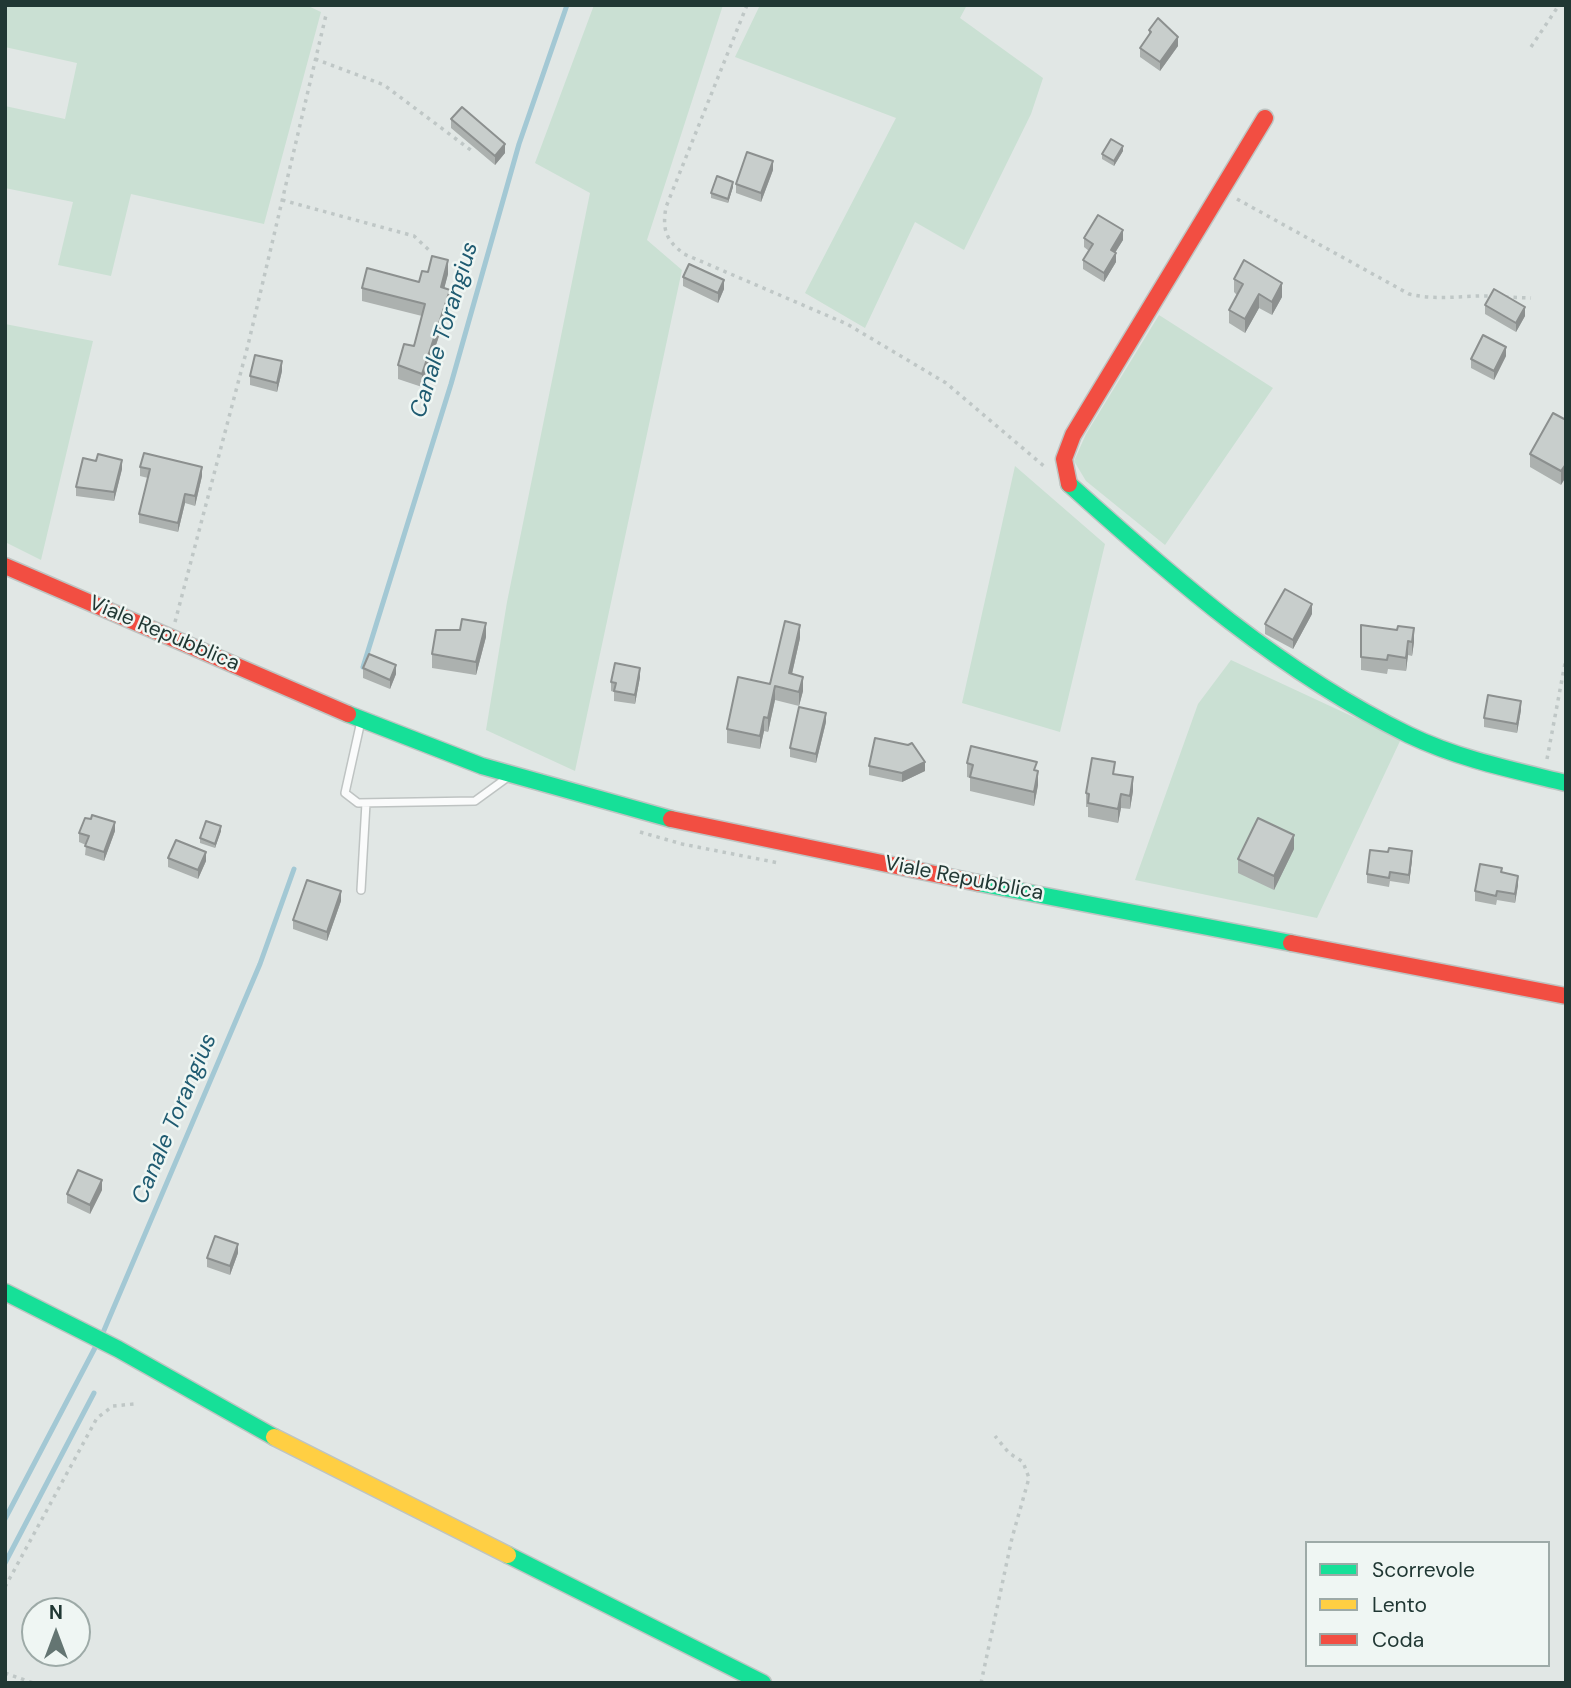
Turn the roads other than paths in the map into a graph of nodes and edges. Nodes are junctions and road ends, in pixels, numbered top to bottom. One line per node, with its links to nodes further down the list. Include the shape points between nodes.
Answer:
1 (1265, 118): 5 (street, via 1068,444 1064,472 1069,484 1246,636 1349,701 1409,735 1460,756)
2 (5, 566): 3 (street, Viale Repubblica)
3 (366, 722): 4 (street, Viale Repubblica); 6 (lane, via 345,793)
4 (511, 775): 6 (lane, via 475,801); 8 (street, Viale Repubblica, via 658,816 836,855)
5 (1566, 783)
6 (366, 803): 7 (lane)
7 (361, 890)
8 (1566, 996)
9 (5, 1292): 10 (street, via 109,1344 290,1446)
10 (763, 1683)

